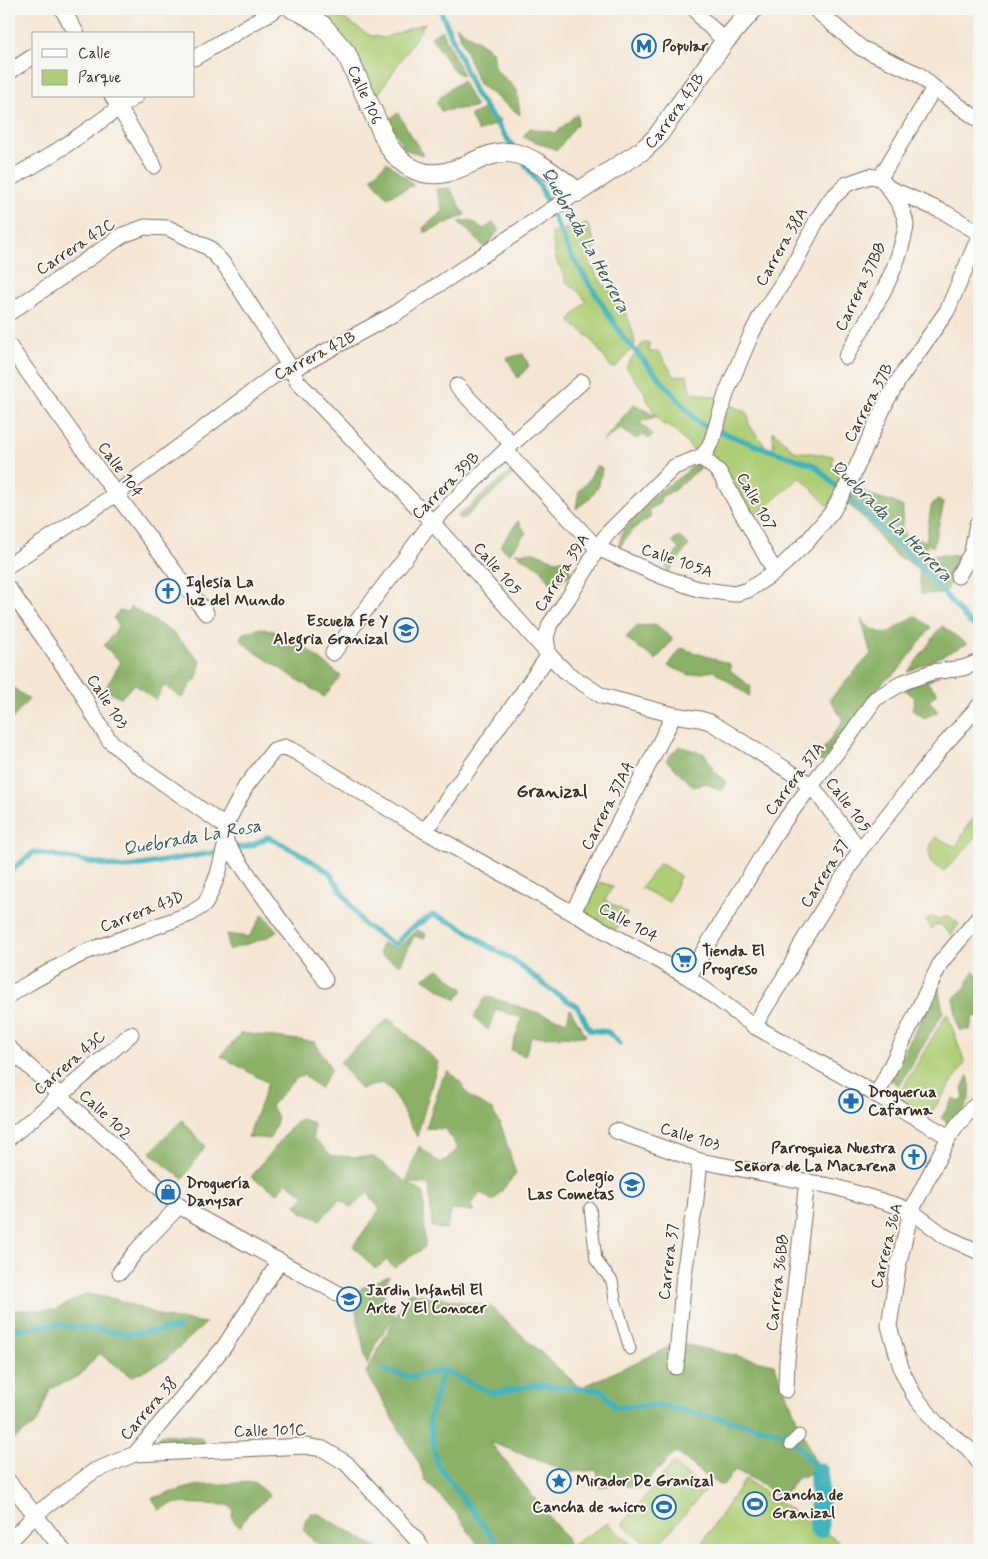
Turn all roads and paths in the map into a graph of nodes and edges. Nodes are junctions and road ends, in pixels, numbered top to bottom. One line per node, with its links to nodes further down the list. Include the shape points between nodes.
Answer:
1 (62, 9): 7 (street)
2 (276, 9): 10 (street)
3 (293, 9): 19 (street, Calle 106, via 322,25 346,53 393,153 413,170 438,174 451,172 495,154 513,152 529,158)
4 (695, 9): 8 (street)
5 (753, 9): 8 (street, Carrera 42B)
6 (815, 9): 12 (street, via 861,48 918,74)
7 (73, 32)
8 (725, 41): 19 (street, Carrera 42B, via 656,138)
9 (32, 57): 11 (street)
10 (195, 57)
11 (9, 72)
12 (934, 88): 15 (street); 18 (street)
13 (129, 98): 14 (street)
14 (115, 102): 16 (street); 17 (street, via 64,147)
15 (979, 120)
16 (154, 166)
17 (9, 179)
18 (885, 183): 21 (street); 25 (street, Carrera 37BB, via 900,204 906,225 901,248 871,315); 30 (street, Carrera 38A, via 870,176 847,184 831,199 751,335 727,391 712,440)
19 (578, 192): 26 (street, Carrera 42B, via 396,313)
20 (168, 228): 23 (street, Carrera 42C, via 145,227 123,235); 26 (street, Calle 105, via 209,248 226,267)
21 (979, 233)
22 (979, 237): 36 (street, Carrera 37B, via 947,311 900,378 832,512 806,543)
23 (9, 313)
24 (9, 346): 31 (street, Calle 104)
25 (846, 357)
26 (292, 370): 31 (street, Carrera 42B, via 280,371); 32 (street, Calle 105, via 297,381)
27 (582, 382): 29 (street, Carrera 39B)
28 (457, 386): 29 (street)
29 (509, 448): 32 (street, Carrera 39B); 34 (street)
30 (698, 458): 34 (street, Carrera 39A, via 674,467); 36 (street, Calle 107, via 706,460 719,472)
31 (116, 494): 35 (street, Carrera 42B); 40 (street, Calle 104)
32 (432, 522): 41 (street, Carrera 39B); 42 (street, Calle 105)
33 (979, 522): 37 (street, via 972,552)
34 (597, 548): 39 (street, Calle 105A, via 698,589 734,594); 42 (street, Carrera 39A, via 550,624 546,638)
35 (9, 565)
36 (775, 572): 39 (street, Carrera 37B)
37 (958, 576)
38 (9, 589): 47 (street, Calle 103, via 81,692 109,740 139,766)
39 (748, 590)
40 (206, 614)
41 (333, 653)
42 (549, 655): 45 (street, Calle 105, via 567,673 602,696); 48 (street)
43 (979, 662): 46 (street, Carrera 37A, via 914,678 875,700)
44 (979, 706): 50 (street, Carrera 37, via 942,746)
45 (674, 715): 46 (street, Calle 105, via 710,722); 51 (street, Carrera 37AA)
46 (811, 785): 50 (street, Calle 105); 53 (street, Carrera 37A, via 759,860)
47 (225, 826): 48 (street, Calle 104, via 246,786 274,750 285,747); 49 (street, Carrera 43D)
48 (424, 831): 51 (street, Calle 104)
49 (226, 843): 54 (street); 55 (street, Carrera 43D, via 218,874 201,907 190,914 83,953)
50 (860, 850): 56 (street, Carrera 37)
51 (573, 912): 53 (street, Calle 104)
52 (979, 917): 59 (street, via 941,962)
53 (688, 977): 56 (street, Calle 104)
54 (325, 980)
55 (9, 995)
56 (754, 1026): 59 (street, Calle 104)
57 (131, 1034): 60 (street, Carrera 43C)
58 (9, 1048): 60 (street, Calle 102)
59 (877, 1095): 63 (street, Calle 104)
60 (60, 1096): 64 (street, Carrera 43C); 67 (street, Calle 102)
61 (979, 1103): 63 (street, Carrera 36A)
62 (616, 1131): 65 (street, Calle 103)
63 (949, 1137): 69 (street, Carrera 36A)
64 (9, 1138)
65 (700, 1161): 66 (street, Calle 103); 75 (street, Carrera 37, via 684,1274)
66 (808, 1181): 69 (street, Calle 103); 76 (street, Carrera 36BB)
67 (179, 1206): 71 (street, Calle 102); 72 (street)
68 (590, 1208): 74 (street, via 596,1260 612,1281)
69 (911, 1211): 70 (street, Calle 103, via 946,1236); 80 (street, Carrera 36A, via 898,1268 890,1326 902,1371 914,1395 936,1423 968,1448)
70 (979, 1252)
71 (280, 1261): 73 (street, Calle 102); 79 (street, Carrera 38, via 224,1347)
72 (120, 1272)
73 (348, 1298)
74 (630, 1349)
75 (676, 1368)
76 (786, 1390)
77 (799, 1435): 78 (street)
78 (790, 1444)
79 (135, 1454): 82 (street, Carrera 38, via 94,1471); 85 (street, Calle 101C, via 305,1446 323,1449 346,1463)
80 (979, 1462)
81 (9, 1482): 82 (street)
82 (36, 1514): 83 (street, Carrera 38); 84 (street)
83 (9, 1542)
84 (63, 1550)
85 (423, 1550)

